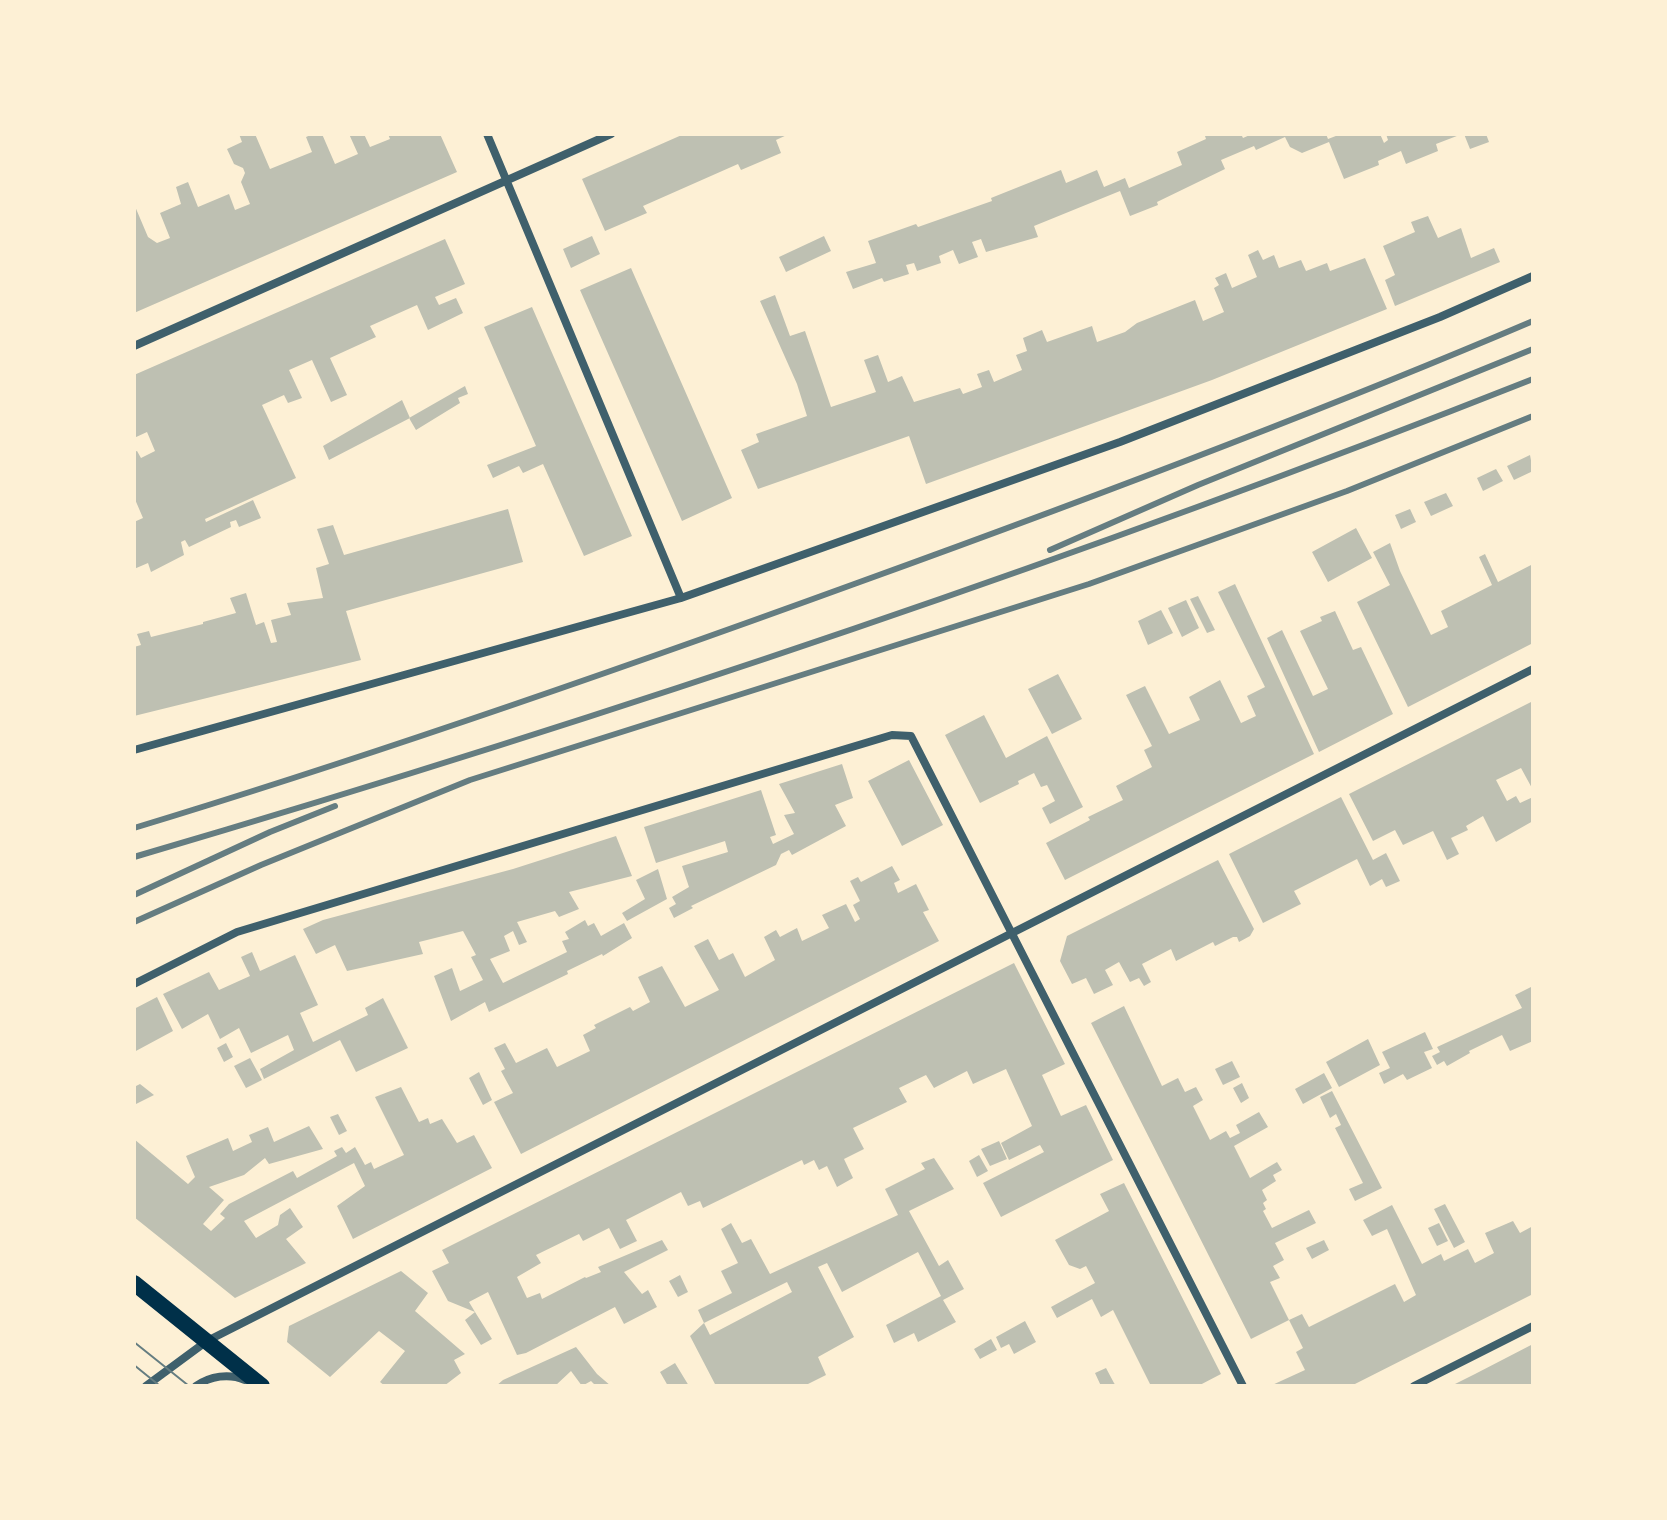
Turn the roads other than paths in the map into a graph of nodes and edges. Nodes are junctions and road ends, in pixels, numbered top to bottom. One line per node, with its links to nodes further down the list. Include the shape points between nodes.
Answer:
1 (487, 134): 3 (street)
2 (611, 134): 3 (street)
3 (507, 180): 5 (street); 6 (street)
4 (1533, 276): 6 (street, via 1120,442)
5 (134, 346)
6 (681, 598): 8 (street)
7 (1533, 669): 9 (street)
8 (134, 750)
9 (1013, 934): 10 (street, via 911,736 892,735 237,932); 13 (street); 17 (street)
10 (134, 984)
11 (134, 1283): 13 (main road)
12 (1533, 1326): 18 (street)
13 (207, 1341): 14 (street); 16 (main road)
14 (146, 1386)
15 (196, 1386): 16 (street, via 225,1376)
16 (260, 1386)
17 (1243, 1386)
18 (1414, 1386)

